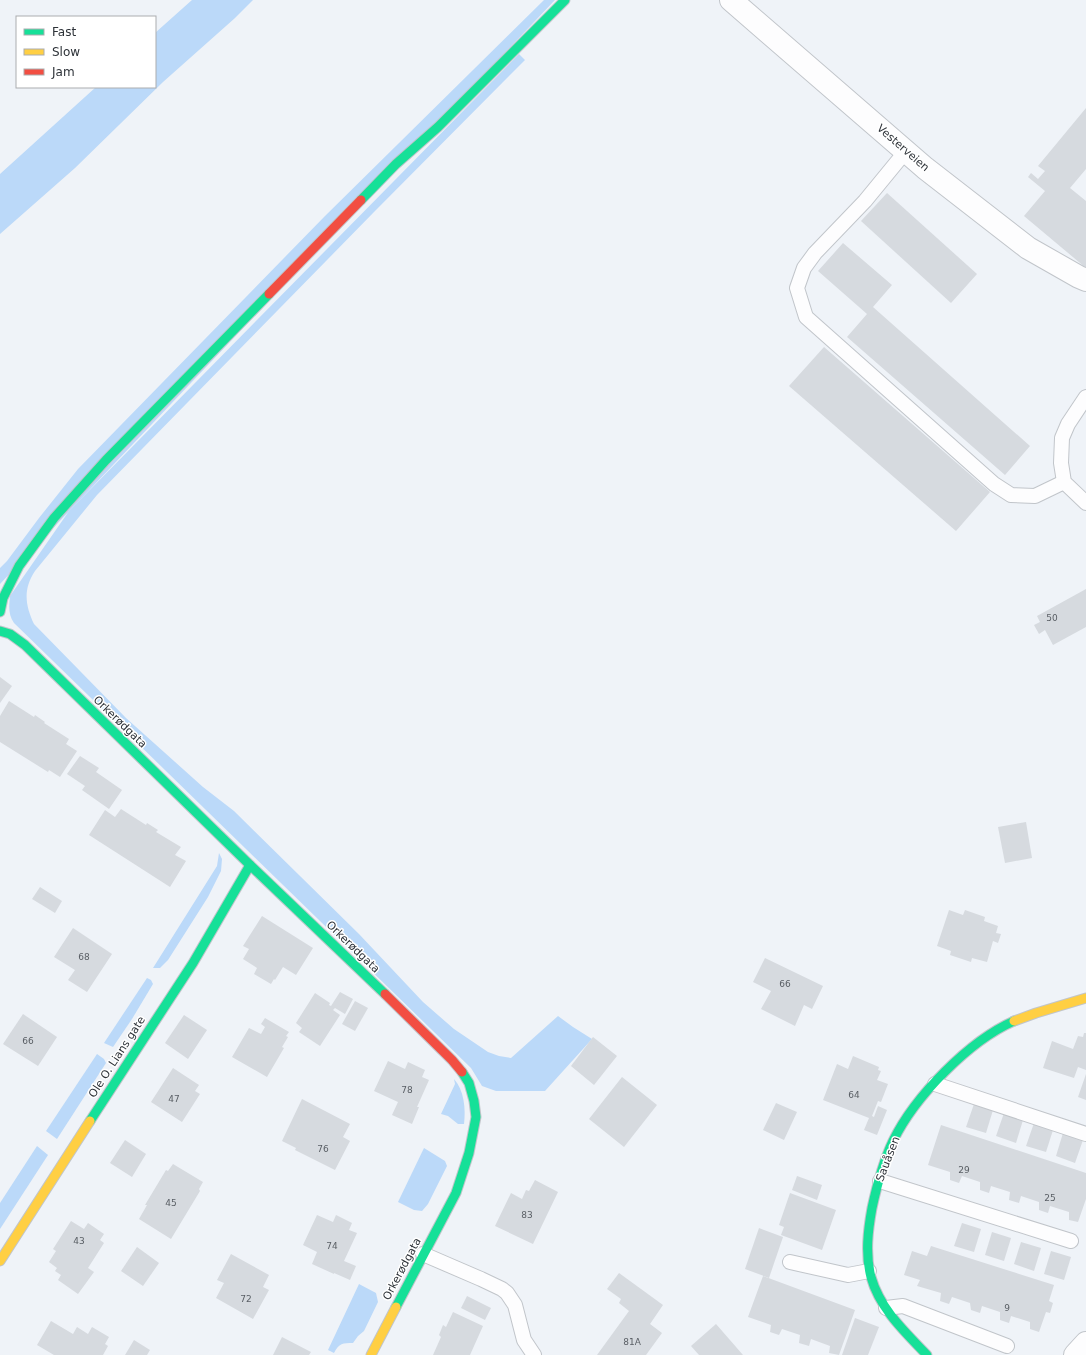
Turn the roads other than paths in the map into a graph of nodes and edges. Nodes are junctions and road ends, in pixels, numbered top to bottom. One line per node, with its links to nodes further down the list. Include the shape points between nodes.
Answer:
1 (565, 0): 8 (street, via 438,127 396,164 106,460 54,518 18,566 3,598)
2 (731, 0): 3 (street, Vesterveien)
3 (906, 151): 4 (street, Vesterveien, via 1028,248); 6 (lane, via 804,268 797,288 806,317 994,484 1011,494 1035,496)
4 (1086, 280)
5 (1086, 397): 6 (lane, via 1062,438 1061,463)
6 (1064, 482): 7 (lane)
7 (1086, 503)
8 (0, 612)
9 (0, 631): 10 (street, Orkerødgata, via 10,634 25,645)
10 (250, 865): 16 (street, Orkerødgata, via 452,1060 469,1083 476,1117 469,1153 456,1193); 17 (street, Ole O. Lians gate, via 193,963)
11 (1086, 998): 12 (street, Sauåsen, via 1034,1013 990,1034 950,1066)
12 (935, 1084): 13 (lane); 14 (street, Sauåsen, via 910,1114 894,1139)
13 (1086, 1134)
14 (880, 1180): 15 (lane); 19 (street, Sauåsen, via 869,1224)
15 (1071, 1241)
16 (423, 1254): 23 (street, Orkerødgata); 24 (lane, via 507,1293 515,1305 524,1340)
17 (0, 1261)
18 (790, 1262): 19 (lane, via 848,1275)
19 (870, 1271): 20 (street, Sauåsen, via 874,1286)
20 (886, 1308): 22 (lane, via 903,1306); 25 (street, Sauåsen, via 899,1327)
21 (1086, 1343): 26 (street)
22 (1007, 1346)
23 (371, 1355)
24 (534, 1355)
25 (928, 1355)
26 (1075, 1355)

